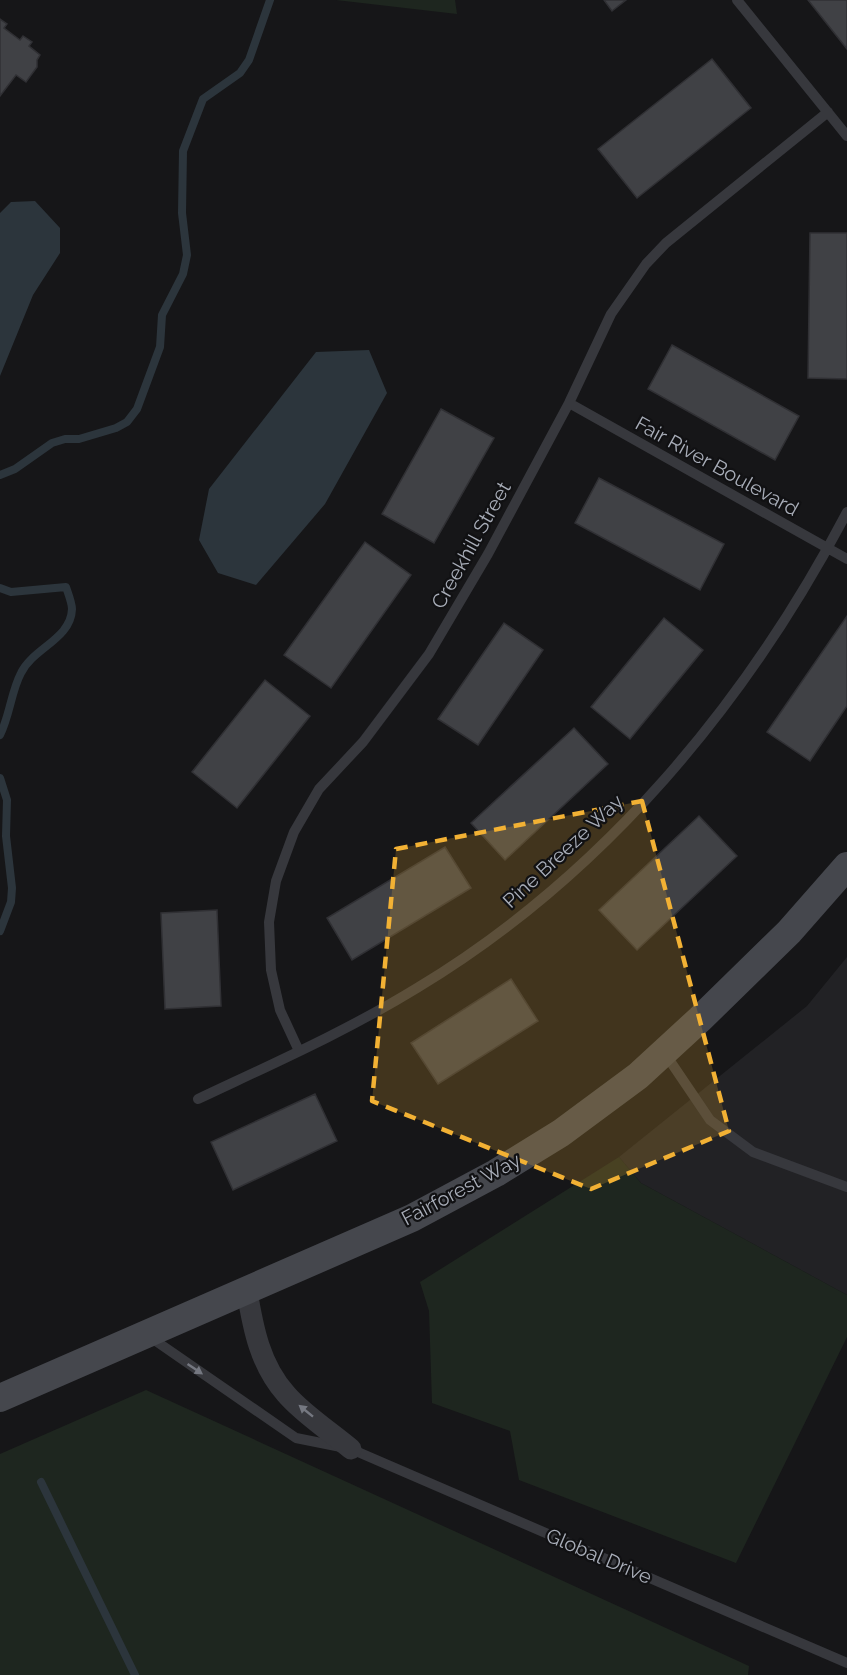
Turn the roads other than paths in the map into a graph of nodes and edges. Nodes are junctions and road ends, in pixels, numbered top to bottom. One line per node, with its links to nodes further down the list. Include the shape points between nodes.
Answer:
1 (737, 0): 2 (lane)
2 (828, 112): 3 (lane); 4 (lane, Creekhill Street, via 666,243 646,264 611,314)
3 (847, 136)
4 (569, 403): 6 (lane, Fair River Boulevard); 9 (lane, Creekhill Street, via 429,654 363,742 319,789 294,832 276,881 269,922 271,970 280,1010)
5 (847, 512): 6 (lane, Pine Breeze Way)
6 (828, 548): 7 (lane, Fair River Boulevard); 9 (lane, Pine Breeze Way, via 748,677 698,741 620,827 508,925 419,987)
7 (847, 559)
8 (847, 866): 10 (main road, Fairforest Way, via 789,932)
9 (299, 1051): 11 (lane, Pine Breeze Way)
10 (664, 1052): 12 (lane, via 710,1120 753,1152); 13 (main road, Fairforest Way, via 561,1133 496,1173 412,1218)
11 (198, 1099)
12 (847, 1187)
13 (247, 1291): 14 (main road, Fairforest Way); 16 (street, Global Drive, one-way to 13, via 286,1394 261,1353)
14 (147, 1335): 15 (main road, Fairforest Way); 16 (lane, Global Drive, one-way to 16, via 296,1437)
15 (0, 1398)
16 (351, 1449): 17 (lane, Global Drive)
17 (847, 1663)

